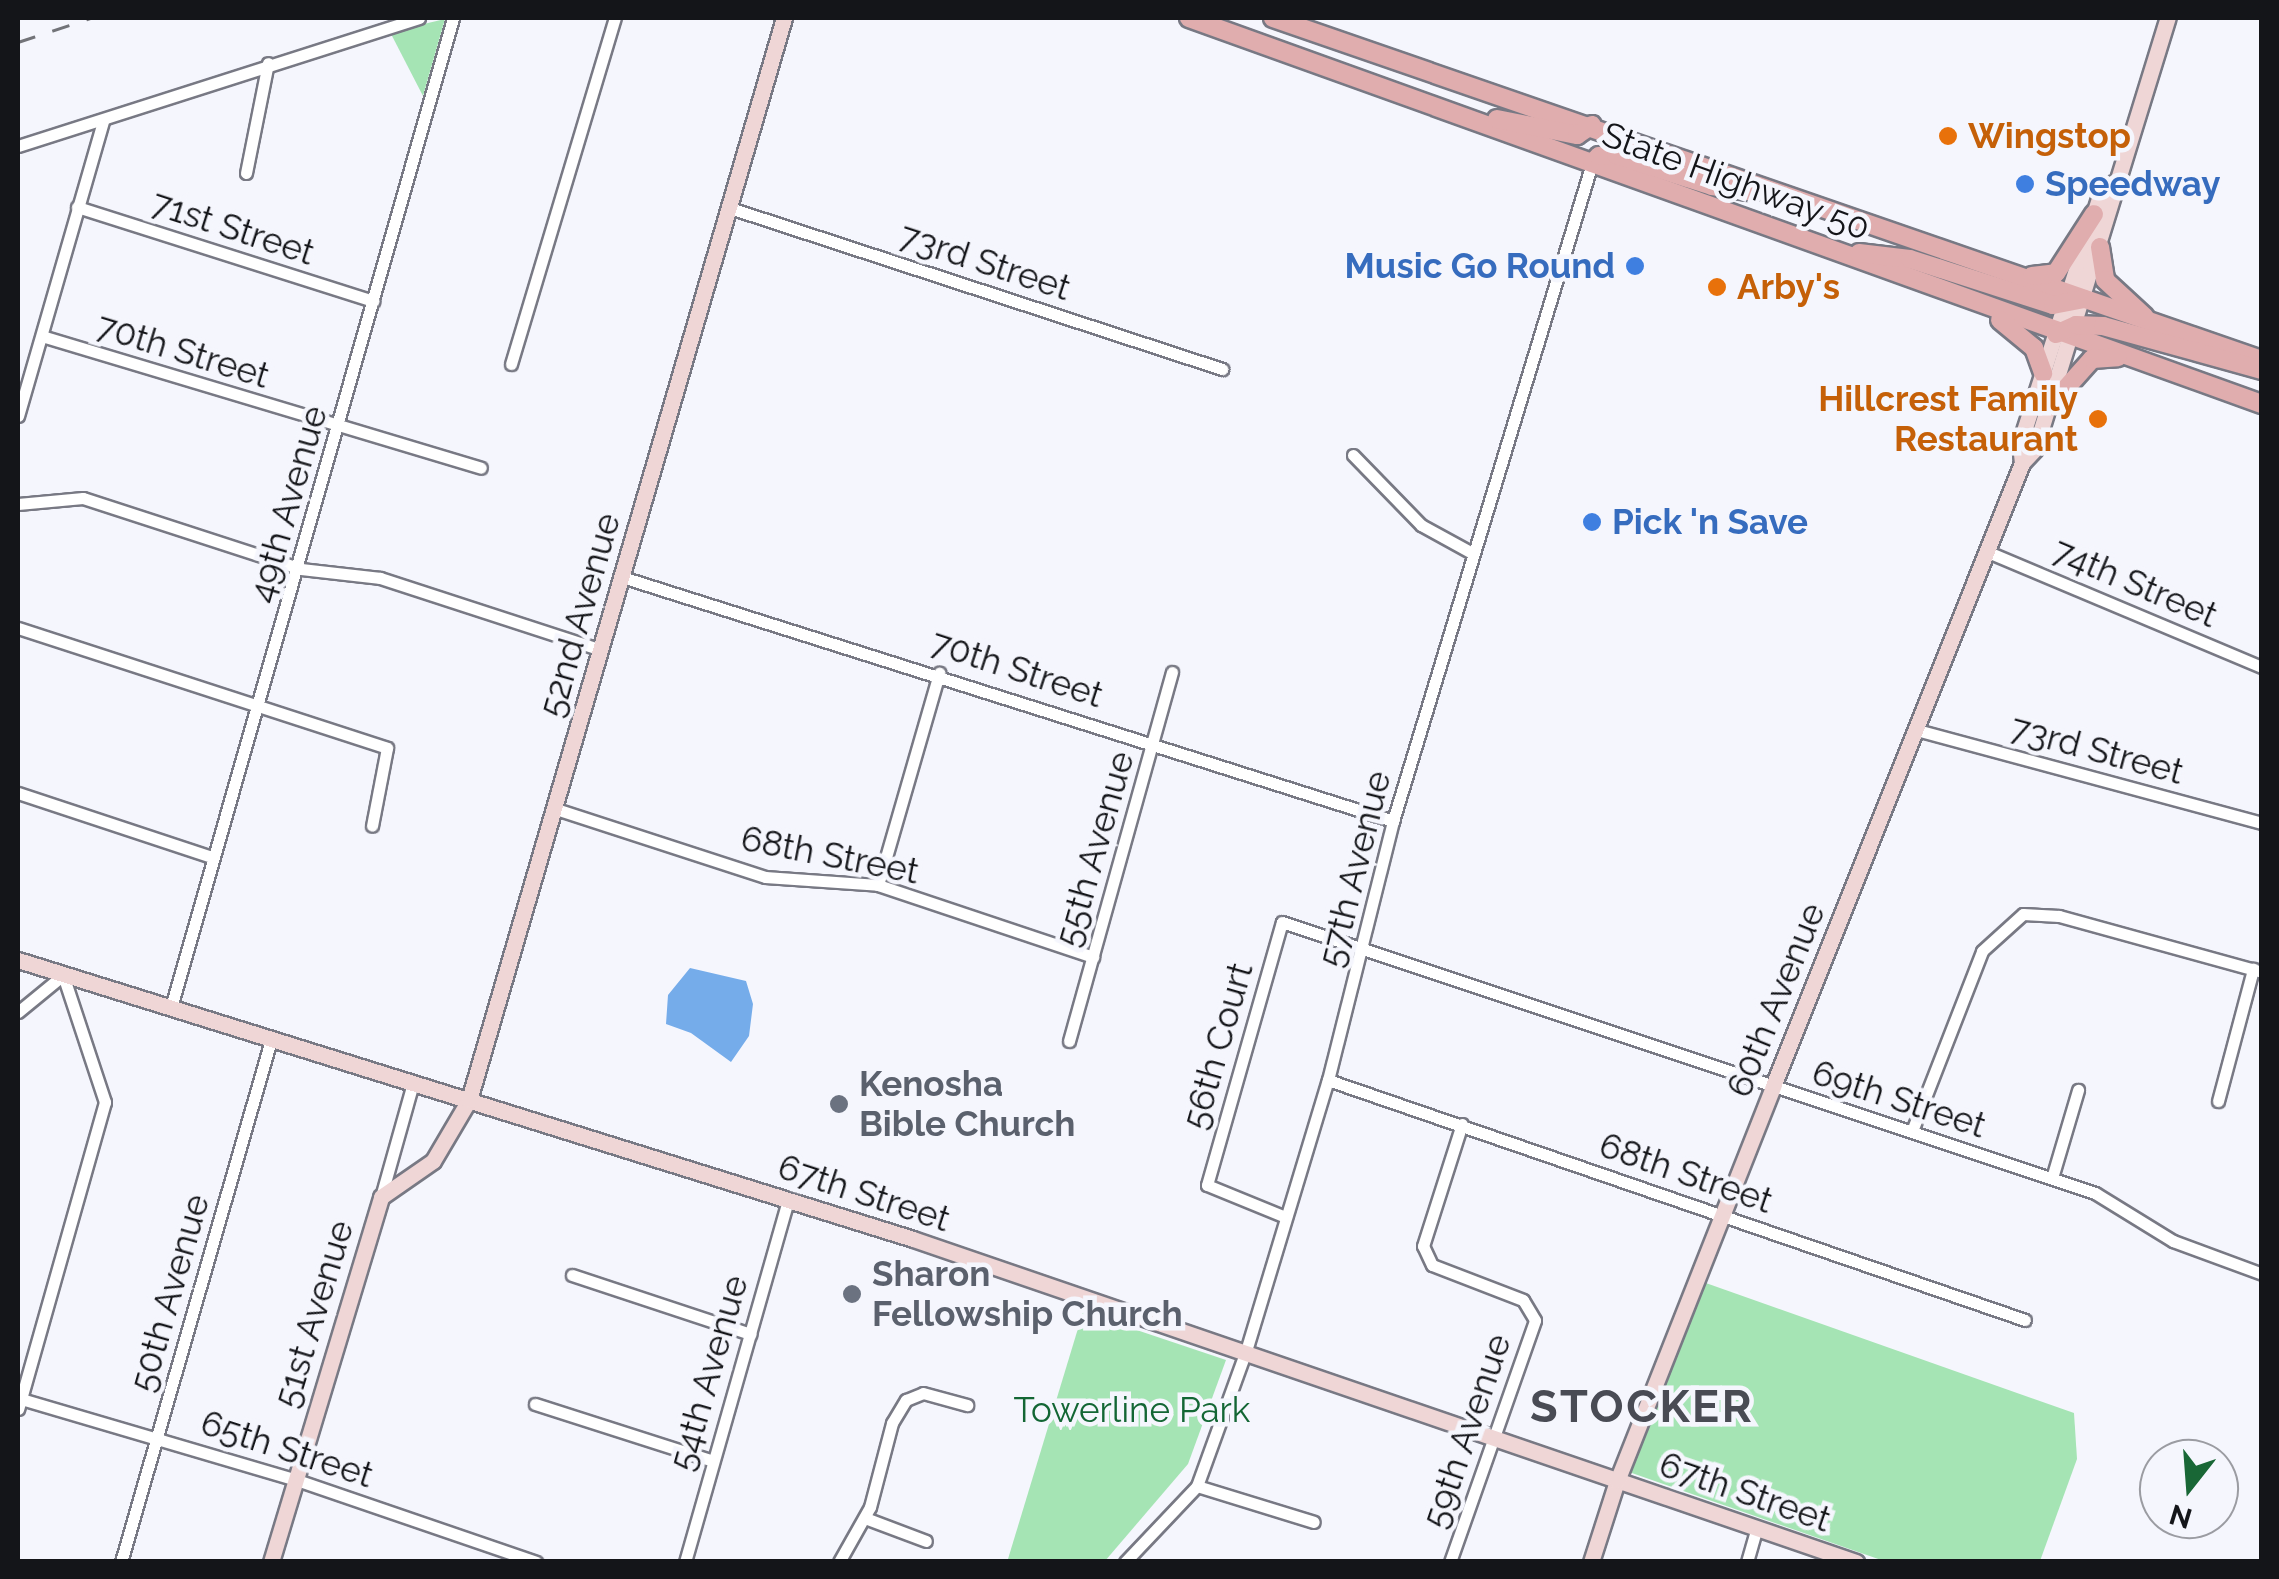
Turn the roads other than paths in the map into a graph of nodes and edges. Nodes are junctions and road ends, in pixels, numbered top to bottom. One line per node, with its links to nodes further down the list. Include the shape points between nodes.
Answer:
1 (419, 18): 8 (street)
2 (453, 18): 24 (street, 49th Avenue)
3 (615, 18): 31 (street)
4 (784, 18): 18 (street, 52nd Avenue)
5 (1189, 18): 9 (main road, State Highway 50)
6 (1273, 18): 11 (main road, State Highway 50)
7 (2168, 18): 15 (street, 60th Avenue)
8 (268, 63): 10 (street); 14 (street)
9 (1409, 97): 11 (main road, via 1554,132 1577,134); 13 (main road, State Highway 50)
10 (103, 121): 12 (street); 17 (street)
11 (1592, 125): 16 (main road, State Highway 50)
12 (18, 146)
13 (1592, 164): 16 (main road, via 1599,156 1616,156 1712,186); 21 (main road, State Highway 50); 44 (street, 57th Avenue)
14 (246, 173)
15 (2113, 183): 19 (street, 60th Avenue); 20 (street, 60th Avenue)
16 (1794, 197): 22 (main road, State Highway 50)
17 (77, 207): 24 (street, 71st Street); 28 (street)
18 (730, 208): 32 (street, 73rd Street); 46 (street, 52nd Avenue)
19 (2094, 214): 22 (main road, via 2056,273); 23 (street, 60th Avenue)
20 (2100, 247): 23 (street, 60th Avenue); 26 (main road, via 2109,287)
21 (1830, 250): 23 (main road, via 1910,258 2034,301); 25 (main road, State Highway 50)
22 (2020, 276): 23 (main road, State Highway 50)
23 (2073, 299): 26 (main road, State Highway 50); 27 (street, 60th Avenue)
24 (372, 301): 38 (street, 49th Avenue)
25 (1975, 303): 27 (main road, State Highway 50); 34 (main road, via 2026,339)
26 (2149, 321): 30 (main road, State Highway 50)
27 (2068, 333): 29 (main road, State Highway 50); 33 (main road, via 2142,335); 34 (street, 60th Avenue); 36 (street, 60th Avenue)
28 (42, 336): 37 (street); 38 (street, 70th Street)
29 (2125, 356): 35 (main road, State Highway 50); 36 (main road, via 2092,360)
30 (2262, 360)
31 (511, 364)
32 (1222, 369)
33 (2262, 370)
34 (2043, 373): 40 (street, 60th Avenue, via 2020,443)
35 (2262, 404)
36 (2050, 406): 40 (street, 60th Avenue, via 2035,450)
37 (18, 416)
38 (338, 429): 41 (street, 70th Street); 45 (street, 49th Avenue)
39 (1353, 456): 44 (street, via 1426,528)
40 (2022, 463): 43 (street, 60th Avenue)
41 (480, 468)
42 (18, 504): 45 (street, via 83,498)
43 (1988, 552): 49 (street, 74th Street); 53 (street, 60th Avenue)
44 (1472, 553): 57 (street, 57th Avenue)
45 (300, 569): 48 (street, via 380,578); 52 (street, 49th Avenue)
46 (622, 578): 48 (street, 52nd Avenue); 51 (street, 70th Street)
47 (18, 628): 52 (street)
48 (602, 650): 56 (street, 52nd Avenue)
49 (2262, 666)
50 (1172, 672): 54 (street, 55th Avenue)
51 (940, 673): 54 (street, 70th Street); 61 (street)
52 (256, 703): 59 (street, via 387,748); 60 (street, 49th Avenue)
53 (1917, 730): 58 (street, 73rd Street); 74 (street, 60th Avenue)
54 (1154, 742): 57 (street, 70th Street); 64 (street, 55th Avenue)
55 (18, 793): 60 (street)
56 (556, 809): 61 (street, 68th Street, via 766,876); 76 (street, 52nd Avenue)
57 (1393, 821): 63 (street, 57th Avenue)
58 (2262, 823)
59 (372, 826)
60 (212, 857): 68 (street, 49th Avenue)
61 (878, 886): 64 (street, 68th Street)
62 (1282, 922): 63 (street, 69th Street); 83 (street, 56th Court, via 1207,1185)
63 (1364, 945): 72 (street, 57th Avenue); 74 (street, 69th Street)
64 (1093, 957): 71 (street, 55th Avenue)
65 (18, 960): 67 (street, 67th Street)
66 (2258, 971): 77 (street); 79 (street, via 2059,916 2012,919 1982,952)
67 (63, 975): 68 (street, 67th Street); 69 (street); 90 (street, via 105,1102)
68 (172, 1004): 70 (street, 67th Street)
69 (18, 1012)
70 (271, 1040): 73 (street, 67th Street); 93 (street, 50th Avenue)
71 (1069, 1042)
72 (1328, 1080): 78 (street, 68th Street); 83 (street, 57th Avenue)
73 (412, 1083): 76 (street, 67th Street); 81 (street, 51st Avenue)
74 (1773, 1086): 79 (street, 69th Street); 84 (street, 60th Avenue)
75 (2078, 1090): 80 (street)
76 (469, 1100): 81 (street, 52nd Avenue, via 433,1161); 82 (street, 67th Street)
77 (2218, 1101)
78 (1462, 1124): 84 (street, 68th Street); 94 (street, 59th Avenue, via 1423,1246 1432,1265 1523,1300 1536,1320)
79 (1912, 1131): 80 (street, 69th Street)
80 (2052, 1178): 85 (street, 69th Street, via 2127,1207 2173,1240)
81 (381, 1197): 96 (street, 51st Avenue)
82 (788, 1200): 88 (street, 54th Avenue); 89 (street, 67th Street)
83 (1283, 1216): 89 (street, 57th Avenue)
84 (1724, 1216): 87 (street, 68th Street); 97 (street, 60th Avenue)
85 (2262, 1274)
86 (572, 1276): 88 (street)
87 (2025, 1320)
88 (750, 1334): 95 (street, 54th Avenue)
89 (1246, 1351): 94 (street, 67th Street); 98 (street, 57th Avenue)
90 (19, 1402): 93 (street, 65th Street)
91 (536, 1404): 95 (street)
92 (967, 1405): 99 (street, via 924,1393 906,1400 892,1423)
93 (156, 1436): 96 (street, 65th Street); 104 (street, 50th Avenue)
94 (1493, 1436): 97 (street, 67th Street); 111 (street, 59th Avenue)
95 (711, 1460): 108 (street, 54th Avenue)
96 (294, 1479): 103 (street, 65th Street); 105 (street, 51st Avenue)
97 (1617, 1480): 101 (street, 67th Street); 112 (street, 60th Avenue)
98 (1197, 1486): 100 (street); 110 (street, 57th Avenue)
99 (865, 1518): 102 (street); 109 (street)
100 (1314, 1522)
101 (1757, 1528): 113 (street); 114 (street, 67th Street)
102 (926, 1542)
103 (492, 1548): 106 (street); 107 (street, 65th Street)
104 (120, 1562)
105 (271, 1562)
106 (488, 1562)
107 (536, 1562)
108 (685, 1562)
109 (839, 1562)
110 (1125, 1562)
111 (1450, 1562)
112 (1591, 1562)
113 (1747, 1562)
114 (1856, 1562)

